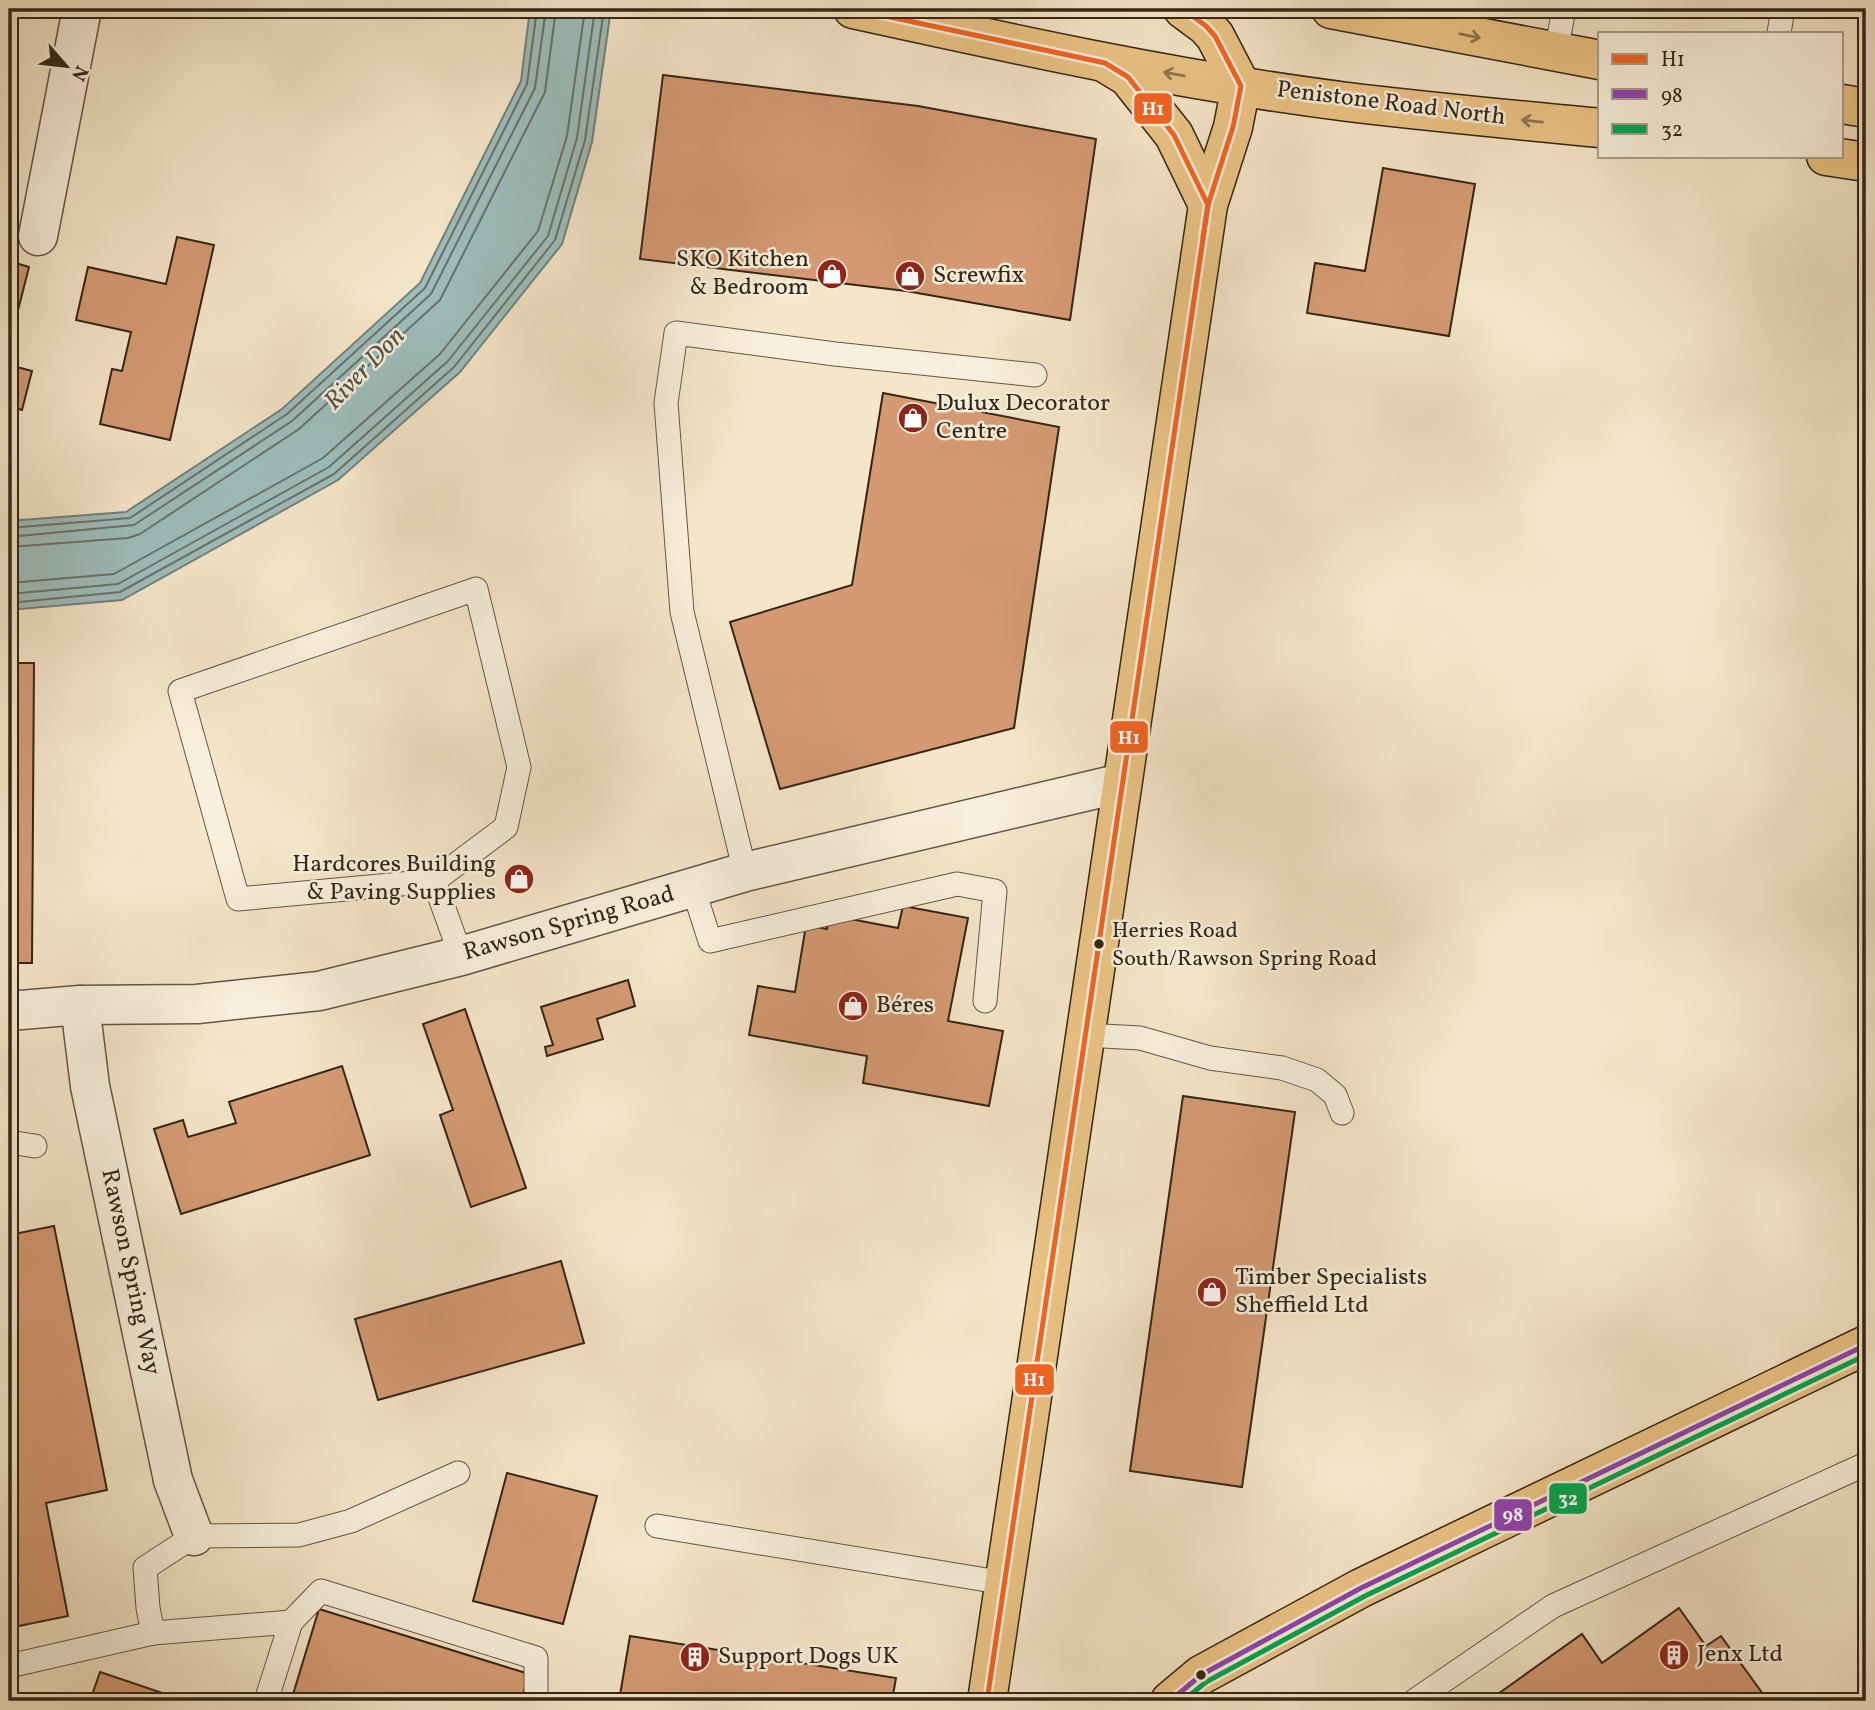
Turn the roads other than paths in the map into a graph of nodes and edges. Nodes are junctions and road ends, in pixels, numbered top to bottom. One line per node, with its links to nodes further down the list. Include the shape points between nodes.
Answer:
1 (82, 9): 18 (street)
2 (853, 9): 10 (main road, Penistone Road North)
3 (1183, 9): 11 (main road, via 1215,36)
4 (1331, 9): 8 (main road, one-way to 8)
5 (1564, 9): 8 (lane)
6 (1783, 9): 7 (lane)
7 (1779, 32)
8 (1556, 52): 9 (main road)
9 (1598, 60)
10 (1105, 63): 11 (main road, Penistone Road North, one-way to 10); 17 (main road, via 1128,77 1174,135)
11 (1241, 86): 14 (main road, Penistone Road North, one-way to 11, via 1345,102); 17 (main road)
12 (1843, 104): 13 (main road)
13 (1866, 108)
14 (1598, 128)
15 (1839, 158): 16 (main road)
16 (1866, 162)
17 (1208, 205): 20 (main road)
18 (38, 236)
19 (1035, 375): 21 (lane, via 676,333 666,403 682,612)
20 (1122, 783): 21 (street, Rawson Spring Road); 28 (main road)
21 (745, 872): 23 (street, Rawson Spring Road)
22 (434, 881): 22 (lane, via 506,827 519,767 476,589 180,691 239,899); 24 (lane)
23 (693, 888): 24 (street, Rawson Spring Road); 25 (lane, via 710,940 957,884 995,891)
24 (461, 956): 26 (street, Rawson Spring Road, via 319,990 197,1004)
25 (985, 1001)
26 (80, 1004): 27 (street, Rawson Spring Road); 36 (street, Rawson Spring Way, via 90,1086 173,1480)
27 (9, 1011)
28 (1085, 1035): 29 (lane, via 1139,1038 1210,1058 1282,1068 1317,1080 1335,1095); 37 (main road)
29 (1342, 1113)
30 (9, 1142): 31 (lane)
31 (34, 1146)
32 (1866, 1345): 44 (main road, via 1361,1588 1201,1675)
33 (1866, 1464): 45 (lane, via 1553,1606)
34 (458, 1473): 36 (lane, via 351,1521 299,1535)
35 (657, 1525): 37 (lane)
36 (194, 1536): 39 (lane, via 145,1567)
37 (1004, 1583): 43 (main road)
38 (291, 1622): 39 (lane); 41 (lane); 42 (lane, via 321,1591 536,1658)
39 (153, 1633): 40 (lane)
40 (9, 1666)
41 (266, 1701)
42 (536, 1701)
43 (987, 1701)
44 (1170, 1701)
45 (1414, 1701)

